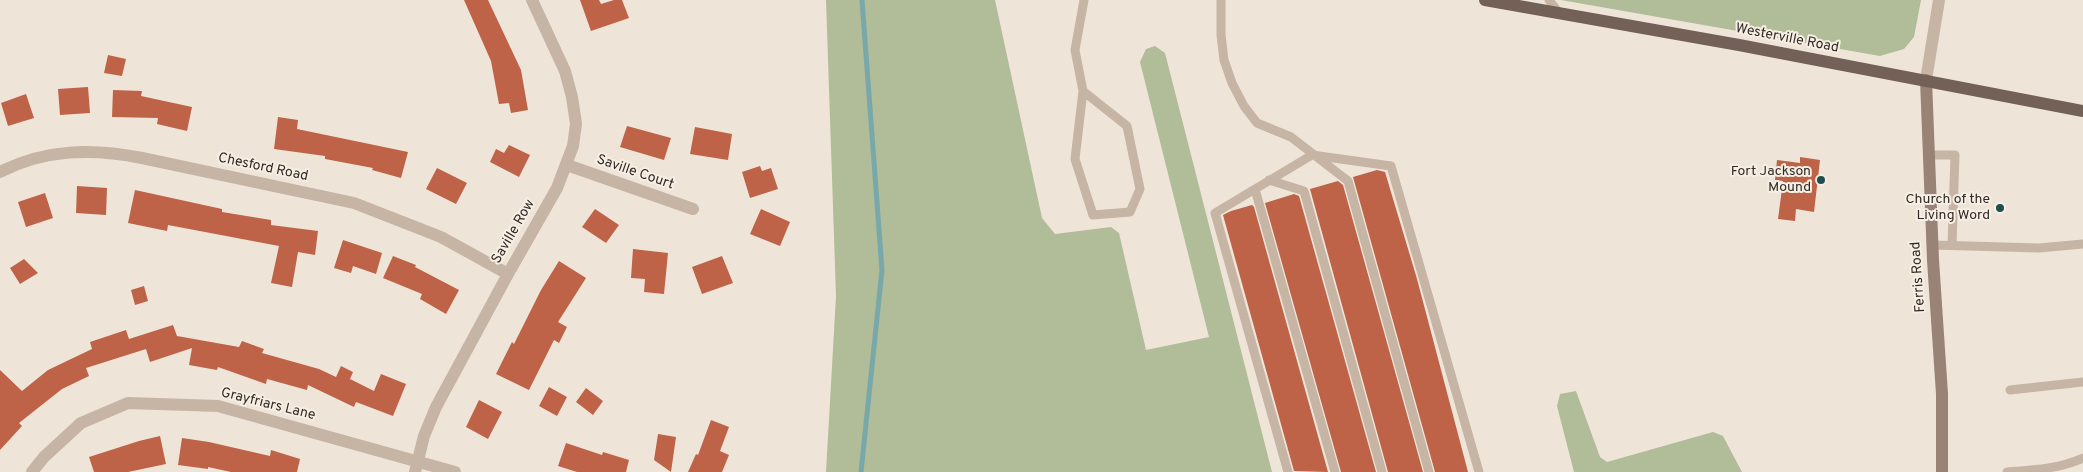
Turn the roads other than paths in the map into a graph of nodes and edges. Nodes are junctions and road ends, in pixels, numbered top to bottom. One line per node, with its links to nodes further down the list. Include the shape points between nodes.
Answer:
1 (532, 0): 13 (street, Saville Row, via 565,71 572,97 576,124)
2 (1084, 0): 9 (lane, via 1075,50)
3 (1221, 0): 11 (lane, via 1224,60 1244,106 1257,123 1291,137)
4 (1484, 0): 7 (main road, Westerville Road)
5 (1549, 0): 7 (lane)
6 (1940, 0): 8 (street)
7 (1559, 13): 8 (main road, Westerville Road)
8 (1926, 80): 10 (main road, Westerville Road); 12 (main road, Ferris Road)
9 (1083, 91): 9 (lane, via 1075,159 1094,215 1130,212 1140,189 1127,126)
10 (2083, 111)
11 (1312, 155): 15 (lane); 32 (lane, via 1348,181); 33 (lane, via 1391,166)
12 (1928, 156): 19 (main road, Ferris Road); 20 (lane, via 1955,155)
13 (567, 165): 17 (street, Saville Court); 21 (street, Saville Row)
14 (0, 172): 21 (street, Chesford Road, via 60,152 133,156 354,202 441,237)
15 (1269, 180): 16 (lane); 31 (lane, via 1304,191)
16 (1255, 189): 29 (lane, via 1215,213); 30 (lane)
17 (693, 209)
18 (2083, 244): 20 (lane, via 2040,248)
19 (1932, 245): 20 (lane); 34 (main road, Ferris Road, via 1942,394)
20 (1952, 245)
21 (508, 274): 25 (street, Saville Row, via 436,407)
22 (2083, 382): 23 (lane)
23 (2010, 390)
24 (2083, 458): 26 (lane)
25 (416, 466): 27 (street, Grayfriars Lane, via 218,406 128,403 82,423); 28 (street, Grayfriars Lane)
26 (2044, 471): 35 (lane)
27 (32, 472)
28 (455, 472)
29 (1288, 472)
30 (1335, 472)
31 (1382, 472)
32 (1429, 472)
33 (1479, 472)
34 (1942, 472)
35 (2007, 472)

